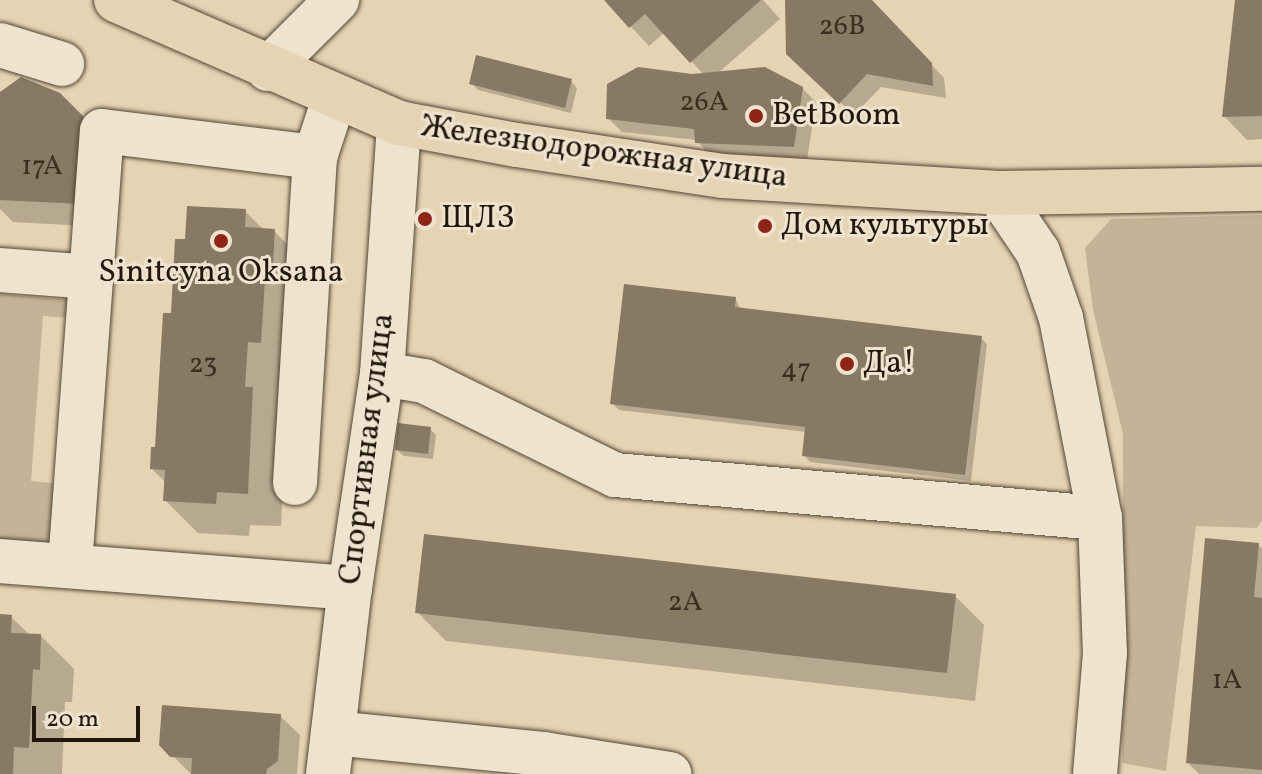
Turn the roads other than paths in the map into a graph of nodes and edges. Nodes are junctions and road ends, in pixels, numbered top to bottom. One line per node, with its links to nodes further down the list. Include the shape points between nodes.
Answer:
1 (116, 0): 5 (main road, Железнодорожная улица)
2 (337, 0): 5 (street)
3 (0, 45): 4 (street)
4 (62, 64)
5 (268, 69): 6 (main road, Железнодорожная улица)
6 (335, 96): 7 (main road, Железнодорожная улица); 8 (street)
7 (399, 123): 10 (main road, Железнодорожная улица, via 723,176); 13 (street, Спортивная улица)
8 (315, 157): 12 (street, via 102,131); 14 (street)
9 (1262, 189): 10 (main road, Железнодорожная улица)
10 (998, 193): 15 (street, via 1038,252 1061,318)
11 (0, 270): 12 (street)
12 (92, 277): 17 (street)
13 (382, 374): 15 (street, via 424,381 615,475); 18 (street, Спортивная улица)
14 (295, 483)
15 (1100, 518): 22 (street, via 1105,653)
16 (0, 561): 17 (street)
17 (70, 565): 18 (street)
18 (350, 588): 19 (street, Спортивная улица)
19 (330, 753): 20 (street)
20 (542, 764): 21 (street)
21 (669, 774)
22 (1095, 774)

